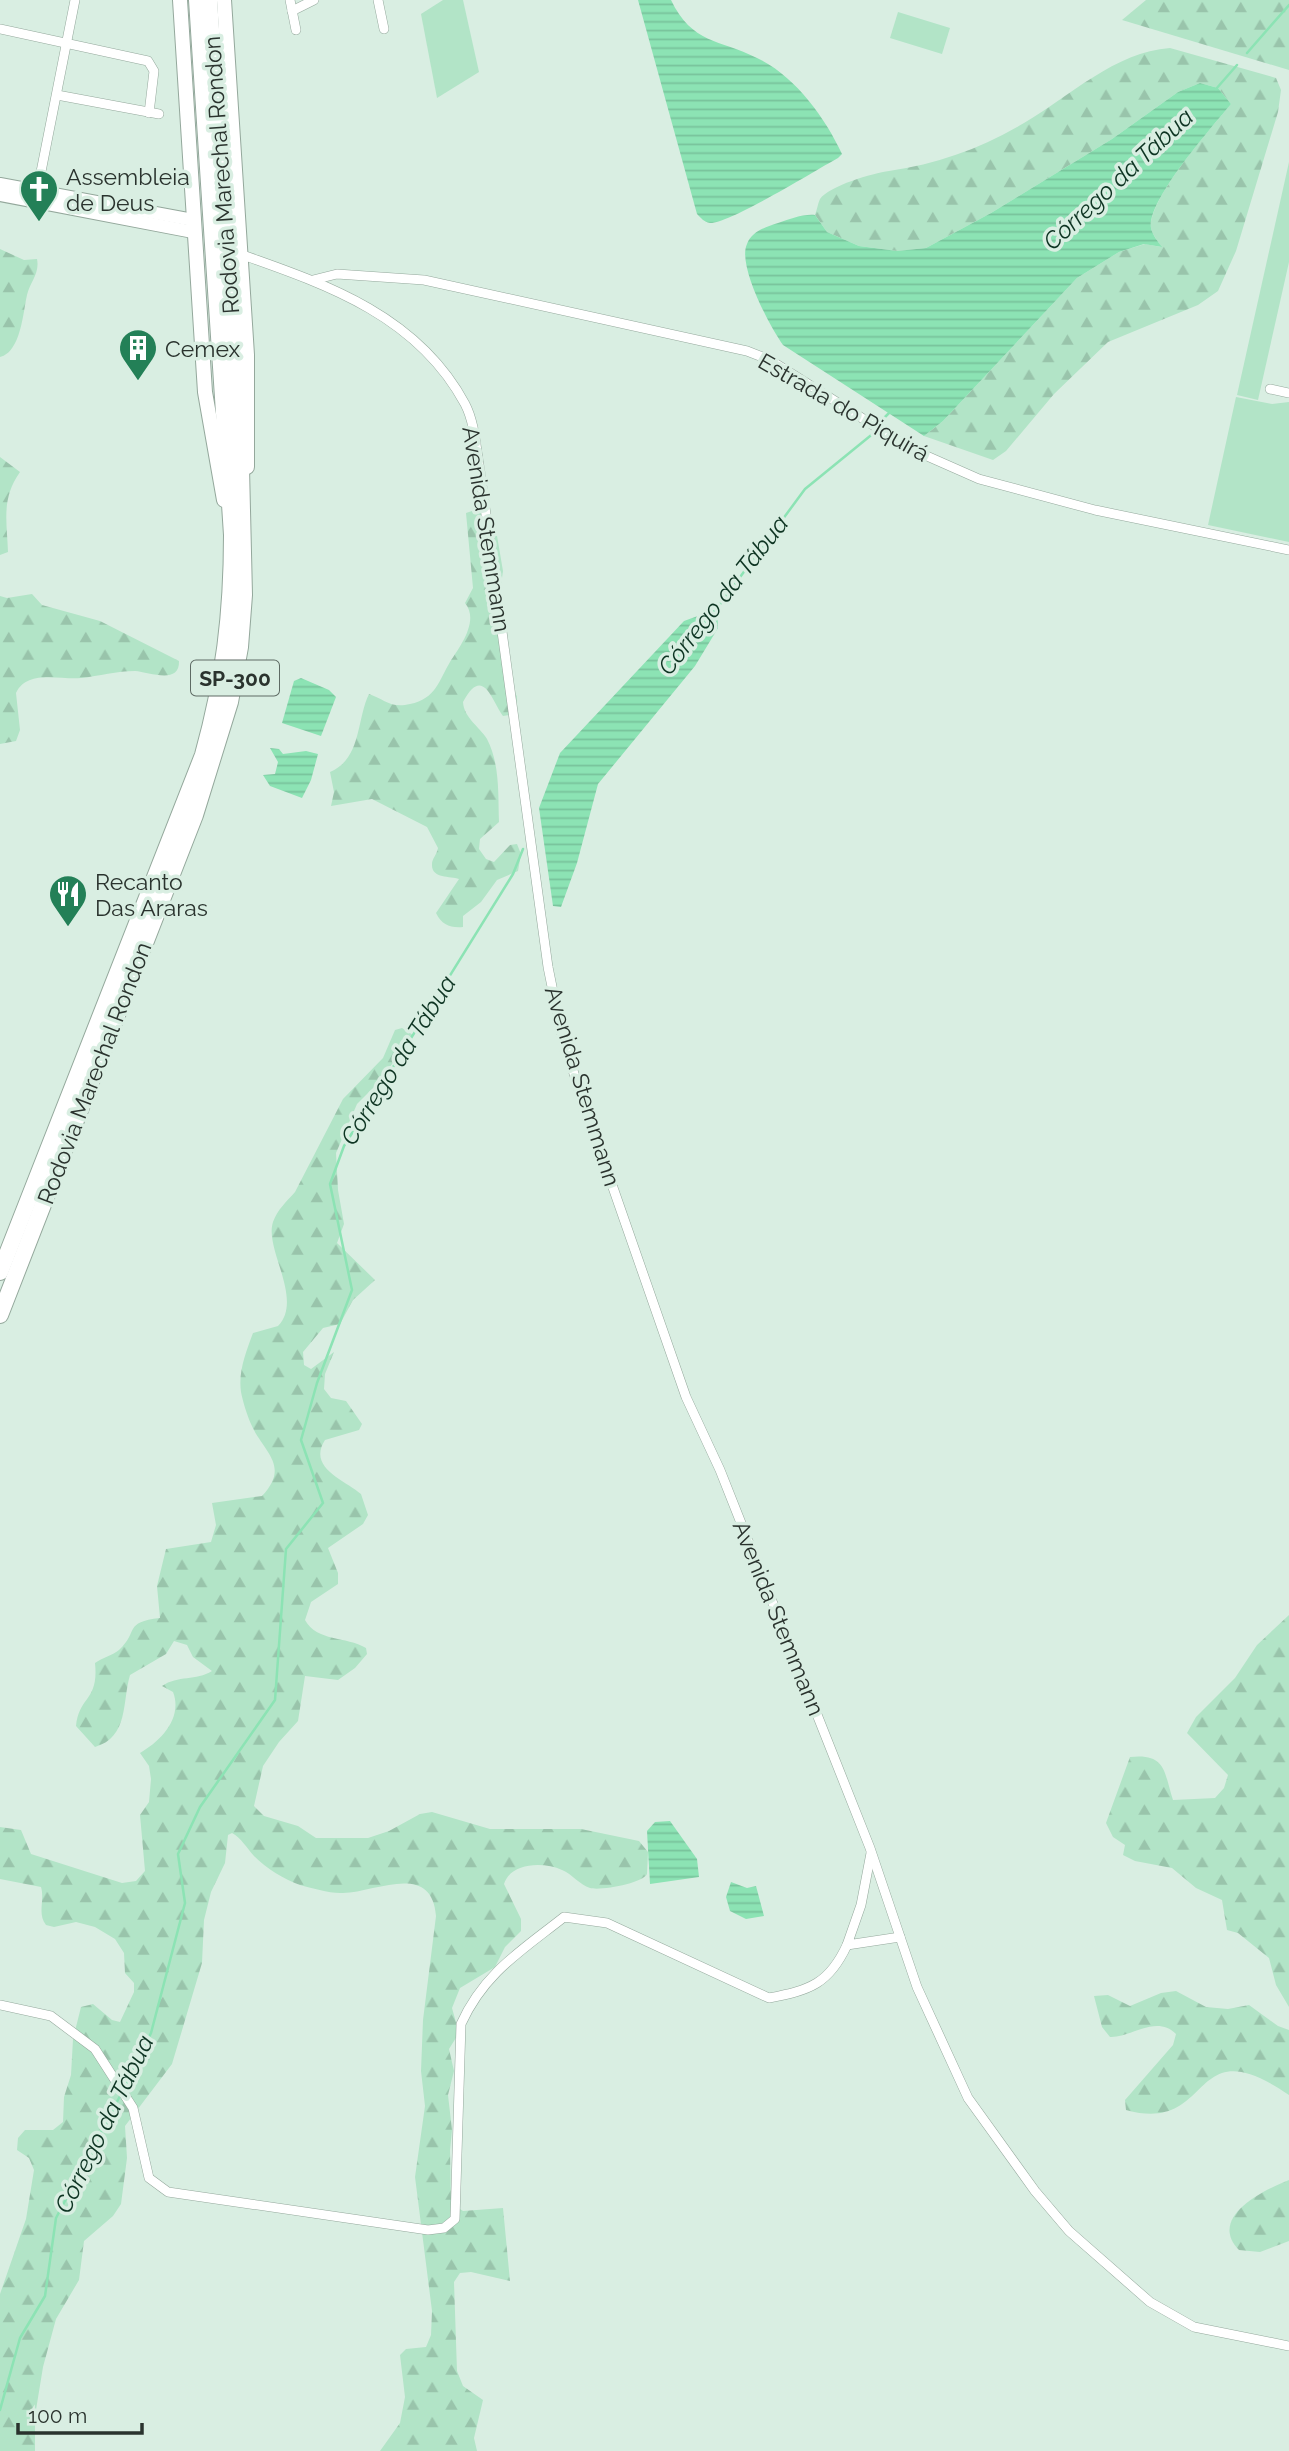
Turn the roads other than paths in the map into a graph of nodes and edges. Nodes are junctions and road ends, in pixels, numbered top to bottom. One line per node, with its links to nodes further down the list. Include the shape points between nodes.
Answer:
1 (75, 0): 13 (street)
2 (180, 0): 18 (main road)
3 (197, 0): 23 (highway, Rodovia Marechal Rondon / SP-300)
4 (209, 0): 23 (highway, Rodovia Marechal Rondon / SP-300)
5 (224, 0): 19 (main road)
6 (290, 0): 9 (street)
7 (314, 0): 9 (street)
8 (378, 0): 11 (street)
9 (292, 12): 12 (street)
10 (0, 29): 13 (street)
11 (383, 29)
12 (296, 30)
13 (67, 43): 14 (street); 14 (street, via 148,61 154,71 154,113)
14 (57, 95): 17 (street)
15 (0, 184): 17 (street)
16 (0, 195): 17 (street)
17 (36, 197): 18 (street)
18 (193, 226): 23 (main road, via 205,392)
19 (240, 254): 20 (street, Avenida Stemmann); 23 (main road, via 249,421)
20 (313, 280): 24 (street, Estrada do Piquirá, via 337,274 424,280 747,351 770,360 911,449 979,479 1095,510); 27 (street, Avenida Stemmann, via 399,325 444,372 470,418 561,1031 686,1397 720,1470)
21 (1270, 389): 22 (street)
22 (1289, 393)
23 (237, 534): 25 (highway, Rodovia Marechal Rondon / SP-300, via 228,647 203,755); 26 (highway, Rodovia Marechal Rondon / SP-300, via 244,595 240,647 214,759)
24 (1289, 550)
25 (0, 1272)
26 (0, 1315)
27 (871, 1852): 28 (street, Avenida Stemmann); 29 (street, via 861,1905)
28 (900, 1937): 29 (street); 31 (street, Avenida Stemmann, via 917,1987 968,2098 1069,2231 1150,2302 1178,2320)
29 (847, 1945): 30 (street, via 838,1965 818,1984 769,1998 607,1923 564,1917 500,1967 474,1996 460,2024 455,2219 444,2228 428,2230 168,2192 149,2178 133,2108 95,2049 51,2016)
30 (0, 2005)
31 (1289, 2346)

